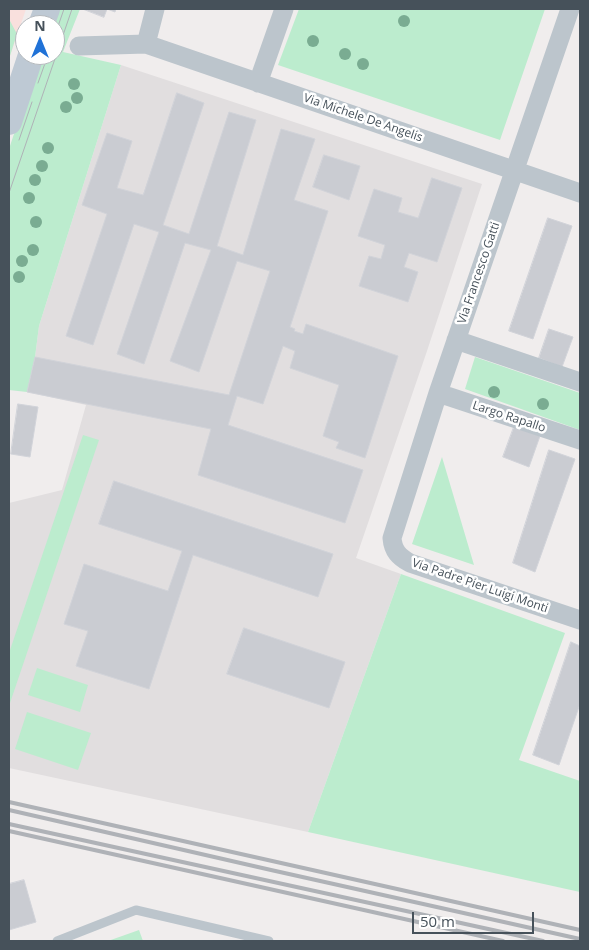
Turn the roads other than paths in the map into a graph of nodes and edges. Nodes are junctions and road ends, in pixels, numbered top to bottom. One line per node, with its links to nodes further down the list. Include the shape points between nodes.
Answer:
1 (155, 9): 4 (street)
2 (284, 9): 7 (street)
3 (570, 9): 9 (street, Via Francesco Gatti)
4 (146, 44): 5 (street, Via Michele De Angelis); 7 (street, Via Michele De Angelis)
5 (79, 46)
6 (28, 65): 8 (main road)
7 (258, 83): 9 (street, Via Michele De Angelis)
8 (9, 122)
9 (514, 170): 10 (street, Via Michele De Angelis); 11 (street, Via Francesco Gatti)
10 (580, 193)
11 (456, 340): 12 (street); 13 (street, Via Francesco Gatti)
12 (580, 382)
13 (438, 393): 14 (street, Largo Rapallo); 15 (street, Via Francesco Gatti)
14 (580, 440)
15 (392, 538): 16 (street, Via Padre Pier Luigi Monti, via 399,556 410,563)
16 (580, 620)
17 (57, 941): 18 (lane, via 136,910)
18 (269, 941)

